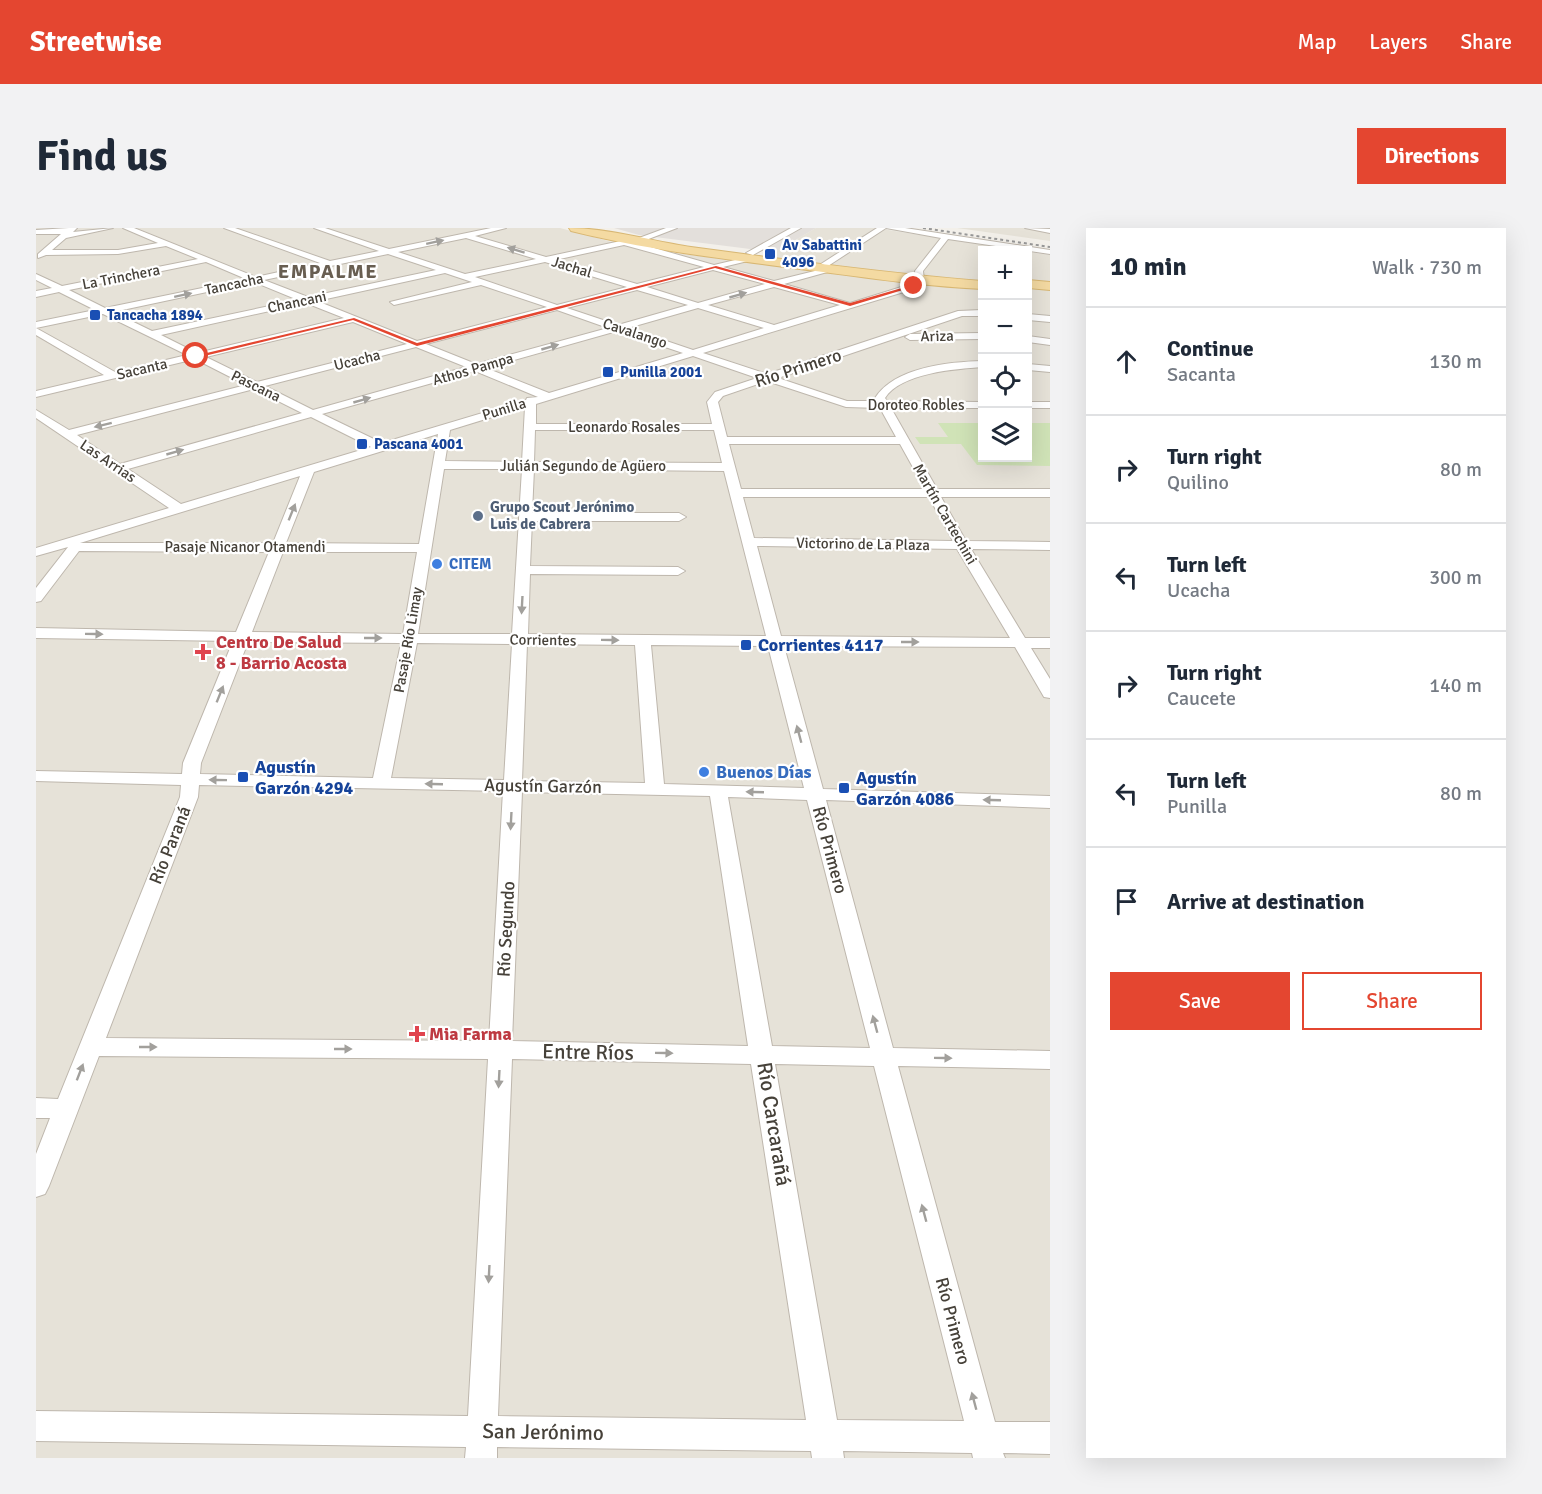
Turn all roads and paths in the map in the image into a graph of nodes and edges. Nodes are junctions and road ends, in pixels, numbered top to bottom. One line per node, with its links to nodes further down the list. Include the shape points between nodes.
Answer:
1 (109, 228): 16 (street)
2 (126, 228): 20 (street)
3 (228, 228): 30 (street)
4 (318, 228): 23 (street, Cavalango)
5 (502, 228): 17 (street, Tancacha)
6 (575, 228): 19 (main road)
7 (599, 228): 19 (main road)
8 (673, 228): 19 (street)
9 (797, 228): 26 (street, Ucacha)
10 (882, 228): 31 (street, Athos Pampa)
11 (890, 228): 18 (street)
12 (1029, 228): 14 (street)
13 (449, 231): 17 (street, Jachal)
14 (1050, 231)
15 (36, 232): 16 (street)
16 (69, 232): 25 (street)
17 (466, 236): 23 (street, Tancacha, one-way to 17); 29 (street, Jachal, one-way to 17)
18 (946, 237): 21 (street); 36 (street, via 919,271)
19 (632, 240): 26 (main road); 29 (street); 32 (street)
20 (167, 244): 25 (street, via 118,252); 28 (street)
21 (996, 246)
22 (1032, 250): 24 (street)
23 (389, 252): 30 (street, Tancacha); 33 (street, Cavalango)
24 (1050, 252)
25 (44, 253): 27 (street)
26 (749, 256): 31 (main road); 32 (street, Ucacha)
27 (36, 260)
28 (206, 260): 37 (street); 45 (street, La Trinchera)
29 (547, 260): 35 (street); 43 (street, Jachal)
30 (328, 264): 37 (street, Tancacha)
31 (826, 266): 36 (main road); 40 (street, Athos Pampa)
32 (716, 267): 40 (street); 43 (street, Ucacha)
33 (443, 271): 35 (street, Cavalango); 47 (street, Chancani)
34 (36, 277): 45 (street, Pascana)
35 (464, 278): 39 (street, Cavalango)
36 (921, 278): 38 (main road); 41 (main road); 49 (street, Punilla, via 914,286)
37 (255, 279): 47 (street); 52 (street, Tancacha, one-way to 37)
38 (978, 280)
39 (479, 283): 48 (street); 51 (street, Cavalango)
40 (776, 284): 49 (street); 50 (street, Athos Pampa, one-way to 40)
41 (978, 285)
42 (1032, 286): 44 (main road)
43 (638, 287): 50 (street, Jachal); 51 (street, Ucacha)
44 (1050, 288)
45 (61, 289): 46 (street, La Trinchera); 52 (street, Pascana)
46 (36, 294)
47 (307, 300): 55 (street); 61 (street, Chancani)
48 (394, 302)
49 (850, 305): 59 (street, Punilla)
50 (699, 306): 58 (street, Athos Pampa); 59 (street, Jachal)
51 (557, 308): 58 (street, Cavalango); 66 (street, Ucacha)
52 (105, 311): 57 (street, Tancacha); 61 (street, Pascana)
53 (978, 313): 63 (street, Río Primero, via 967,312)
54 (1032, 317): 56 (street)
55 (354, 319): 66 (street); 68 (street, Sacanta)
56 (1050, 319)
57 (36, 325)
58 (618, 328): 67 (street, Cavalango); 71 (street, Athos Pampa, one-way to 58)
59 (773, 328): 67 (street, Punilla)
60 (36, 331): 73 (street)
61 (152, 334): 68 (street, Pascana)
62 (978, 336): 63 (street, Ariza)
63 (892, 337): 74 (street, Río Primero)
64 (1032, 340): 65 (street)
65 (1050, 342)
66 (417, 344): 71 (street); 75 (street, Ucacha)
67 (692, 352): 74 (street, Cavalango); 77 (street, Punilla)
68 (196, 356): 73 (street, Sacanta); 75 (street, Pascana)
69 (978, 364): 79 (street, via 945,366 887,388 881,394)
70 (1032, 367): 72 (street)
71 (476, 368): 77 (street); 84 (street, Athos Pampa, one-way to 71)
72 (1050, 369)
73 (114, 376): 76 (street, Sacanta)
74 (769, 378): 78 (street, Cavalango); 88 (street, Río Primero, via 715,396 712,402)
75 (255, 386): 84 (street, Pascana); 87 (street, Ucacha, one-way to 87)
76 (36, 394)
77 (538, 398): 85 (street, Punilla); 86 (street, Río Segundo)
78 (849, 404): 79 (street, Doroteo Robles)
79 (884, 405): 80 (street, Doroteo Robles); 89 (street, Martín Cartechini)
80 (978, 405)
81 (1032, 405): 82 (street)
82 (1050, 405)
83 (36, 413): 87 (street, Las Arrias)
84 (312, 414): 90 (street, Pascana); 94 (street, Athos Pampa, one-way to 84)
85 (445, 427): 90 (street, Punilla); 91 (street, Pasaje Río Limay)
86 (530, 427): 88 (street, Leonardo Rosales); 92 (street, Río Segundo)
87 (68, 434): 94 (street, Las Arrias)
88 (719, 434): 89 (street, Leonardo Rosales); 93 (street, Río Primero)
89 (903, 441): 97 (street, Martín Cartechini)
90 (380, 447): 95 (street, Punilla)
91 (437, 465): 92 (street, Julián Segundo de Agüero); 107 (street, Pasaje Río Limay)
92 (528, 466): 93 (street, Julián Segundo de Agüero); 100 (street, Río Segundo)
93 (729, 467): 96 (street, Río Primero)
94 (118, 468): 99 (street, Las Arrias)
95 (309, 469): 99 (street, Punilla); 106 (street, Río Paraná, one-way to 95)
96 (736, 493): 97 (street); 102 (street, Río Primero)
97 (933, 493): 98 (street); 104 (street, Martín Cartechini)
98 (1050, 493)
99 (180, 509): 103 (street, Punilla)
100 (526, 517): 101 (street); 109 (street, Río Segundo)
101 (678, 518)
102 (749, 542): 104 (street, Victorino de La Plaza); 117 (street, Río Primero)
103 (72, 545): 106 (street, Pasaje Nicanor Otamendi); 108 (street, Punilla); 111 (street)
104 (962, 545): 105 (street, Victorino de La Plaza); 118 (street, Martín Cartechini)
105 (1050, 546)
106 (278, 548): 107 (street, Pasaje Nicanor Otamendi); 113 (street, Río Paraná)
107 (423, 548): 114 (street, Pasaje Río Limay)
108 (37, 550)
109 (523, 570): 110 (street); 115 (street, Río Segundo, one-way to 115)
110 (678, 571)
111 (36, 598)
112 (36, 633): 113 (street, Corrientes, one-way to 113)
113 (242, 637): 114 (street, Corrientes, one-way to 114); 122 (street, Río Paraná, one-way to 113)
114 (410, 638): 115 (street, Corrientes); 123 (street, Pasaje Río Limay)
115 (520, 639): 116 (street, Corrientes, one-way to 116); 124 (street, Río Segundo)
116 (643, 641): 117 (street, Corrientes); 125 (street)
117 (775, 642): 118 (street, Corrientes, one-way to 118); 127 (street, Río Primero, one-way to 117)
118 (1020, 643): 119 (street, Corrientes); 120 (street, Martín Cartechini)
119 (1050, 643)
120 (1050, 693)
121 (36, 776): 122 (street, Agustín Garzón)
122 (189, 779): 123 (street, Agustín Garzón, one-way to 122); 129 (street, Río Paraná, via 189,797)
123 (381, 782): 124 (street, Agustín Garzón, one-way to 123)
124 (513, 786): 125 (street, Agustín Garzón); 130 (street, Río Segundo, one-way to 130)
125 (655, 789): 126 (street, Agustín Garzón)
126 (718, 790): 127 (street, Agustín Garzón, one-way to 126); 131 (street, Río Carcarañá)
127 (815, 793): 128 (street, Agustín Garzón, one-way to 127); 132 (street, Río Primero, one-way to 127)
128 (1050, 802)
129 (90, 1047): 130 (street, Entre Ríos, one-way to 130); 135 (street, Río Paraná, one-way to 129)
130 (500, 1050): 131 (street, Entre Ríos, one-way to 131); 139 (street, Río Segundo, one-way to 139)
131 (762, 1055): 132 (street, Entre Ríos); 140 (street, Río Carcarañá)
132 (884, 1057): 133 (street, Entre Ríos, one-way to 133); 141 (street, Río Primero, one-way to 132)
133 (1050, 1060)
134 (36, 1108): 135 (street)
135 (66, 1109): 136 (street, Río Paraná)
136 (36, 1186)
137 (36, 1426): 139 (street, San Jerónimo)
138 (1050, 1438): 141 (street, San Jerónimo)
139 (481, 1444): 140 (street, San Jerónimo)
140 (826, 1447): 141 (street, San Jerónimo)
141 (986, 1447)

